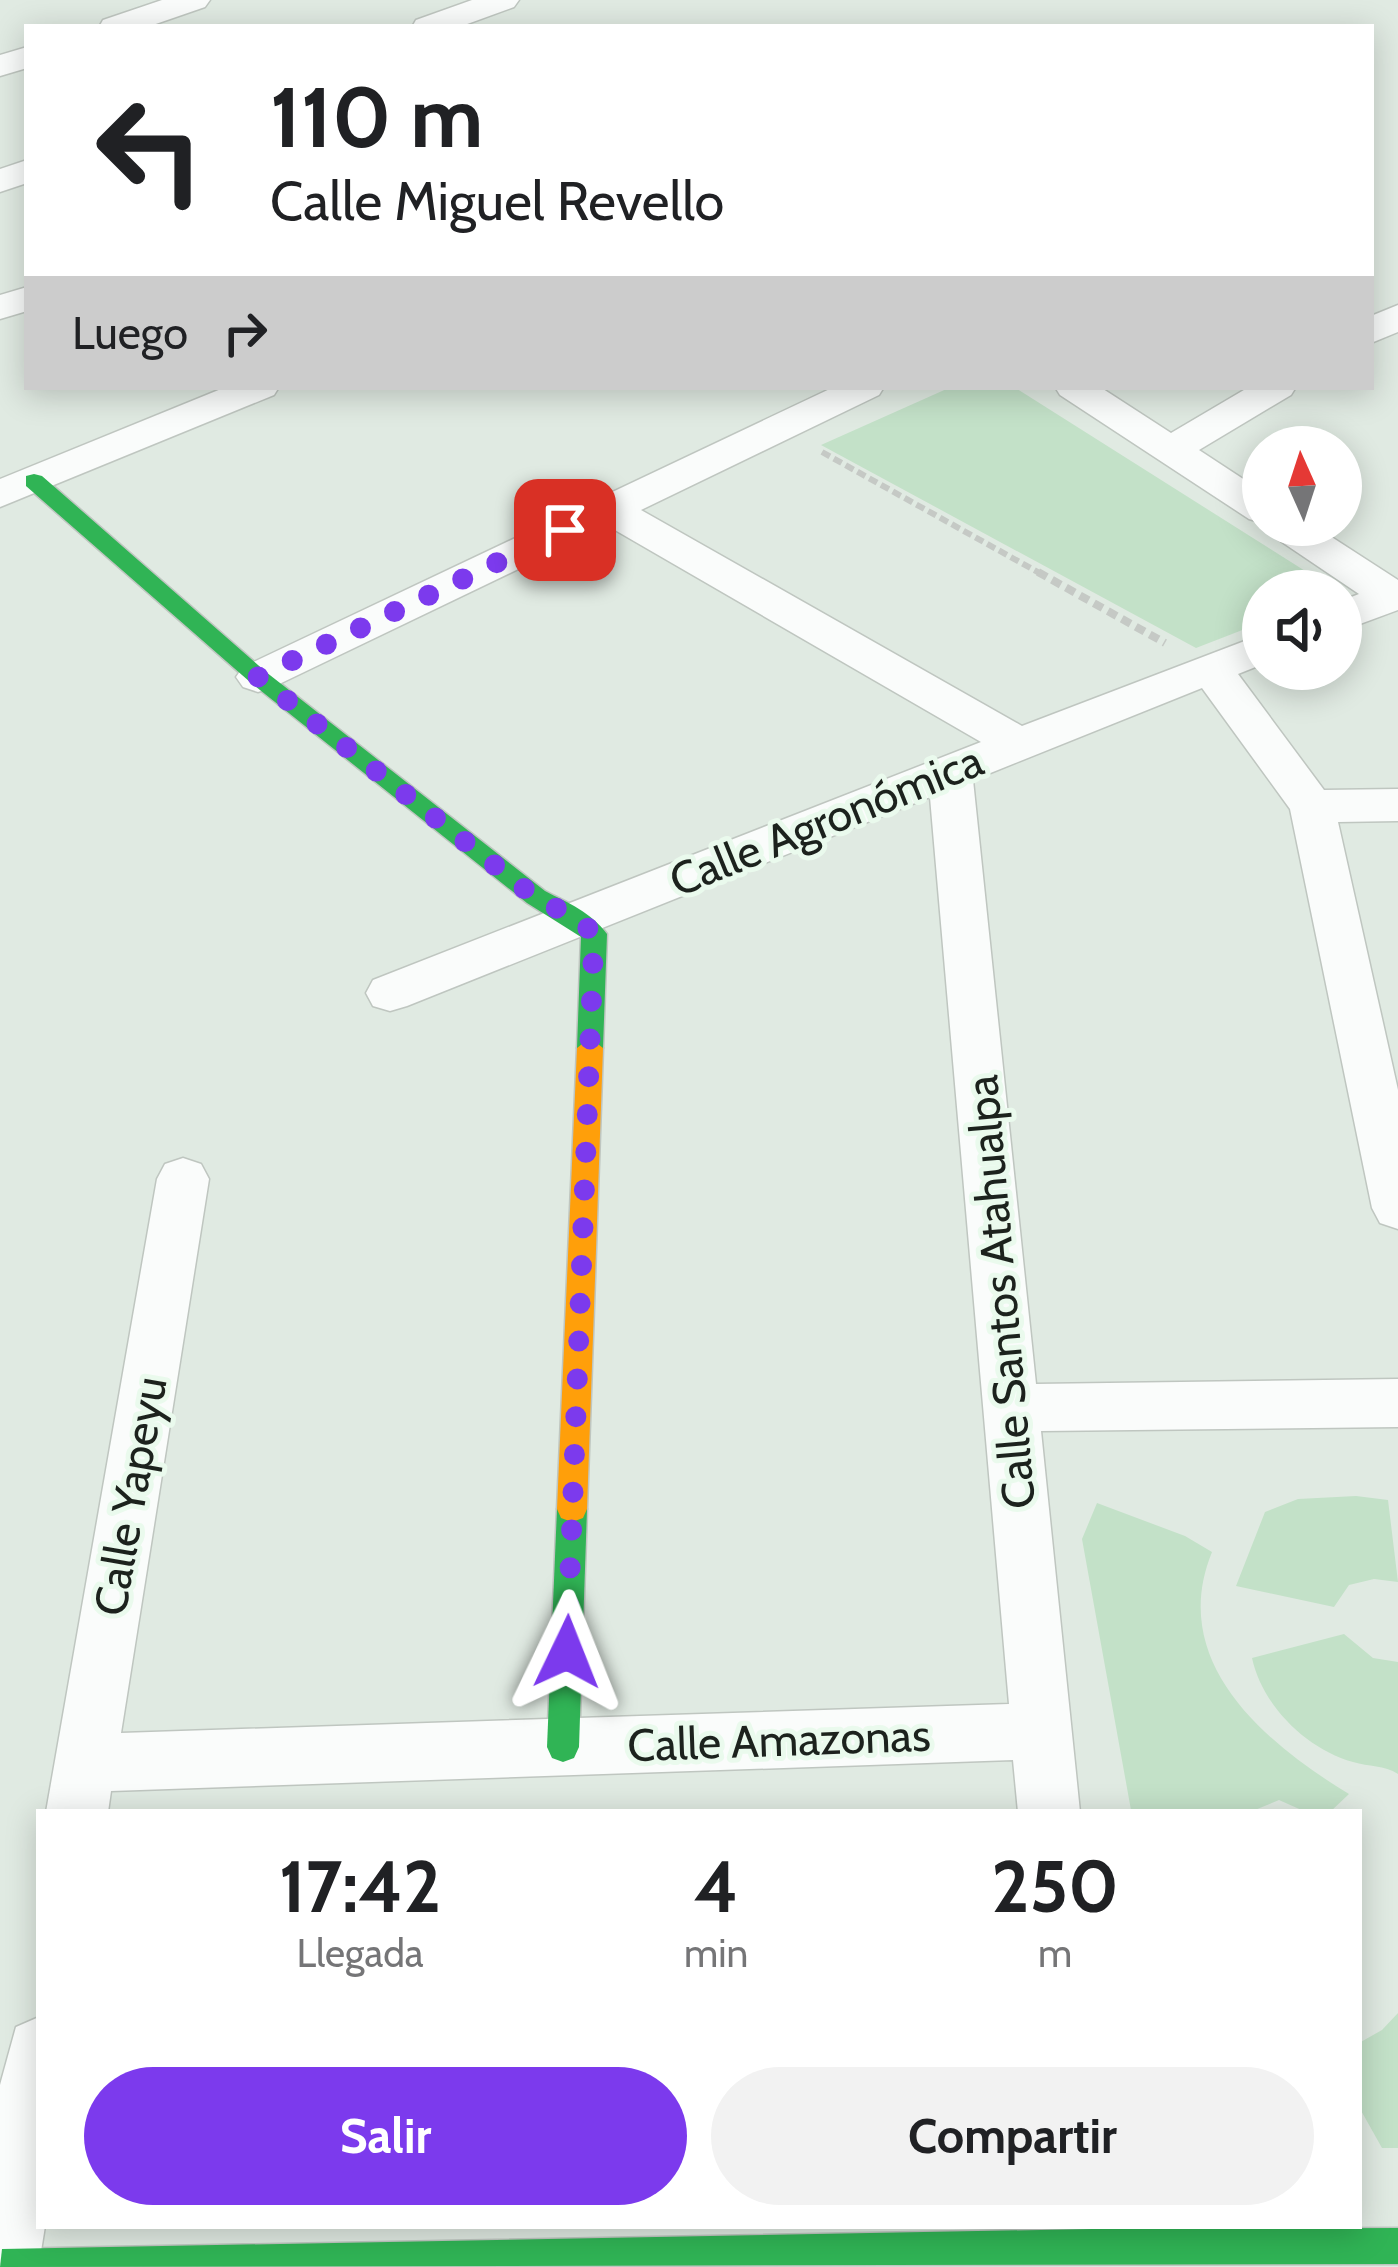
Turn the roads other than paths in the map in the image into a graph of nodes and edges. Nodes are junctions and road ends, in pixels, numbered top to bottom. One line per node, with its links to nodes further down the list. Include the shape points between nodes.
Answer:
1 (194, 0): 3 (street)
2 (490, 2): 4 (street); 5 (street)
3 (124, 24)
4 (435, 24)
5 (515, 24)
6 (253, 390): 11 (street)
7 (859, 390): 13 (street)
8 (1079, 390): 10 (street)
9 (1272, 390): 10 (street)
10 (1172, 449): 12 (street)
11 (17, 488): 19 (street)
12 (1242, 496)
13 (609, 509): 19 (street); 20 (street)
14 (1318, 546): 15 (street)
15 (1395, 596): 16 (street)
16 (1362, 609)
17 (1242, 656): 18 (street, Calle Agronómica)
18 (1211, 669): 20 (street, Calle Agronómica); 23 (street)
19 (258, 677): 24 (street, via 536,898)
20 (1019, 744): 21 (street, Calle Agronómica)
21 (950, 772): 24 (street, Calle Agronómica); 30 (street, Calle Santos Atahualpa)
22 (1398, 805): 23 (street)
23 (1312, 806): 26 (street)
24 (578, 919): 25 (street, Calle Agronómica); 32 (street, via 594,934)
25 (390, 993)
26 (1384, 1075): 28 (street)
27 (183, 1179): 33 (street, Calle Yapeyu)
28 (1398, 1208)
29 (1398, 1403): 30 (street)
30 (1011, 1408): 31 (street, Calle Santos Atahualpa)
31 (1041, 1731): 32 (street, Calle Amazonas); 34 (street, Calle Santos Atahualpa)
32 (563, 1747): 33 (street, Calle Amazonas)
33 (81, 1787)
34 (1049, 1809)
35 (36, 2068): 39 (street)
36 (1092, 2246): 37 (street); 38 (street)
37 (1398, 2246)
38 (90, 2265): 39 (street)
39 (3, 2266)

